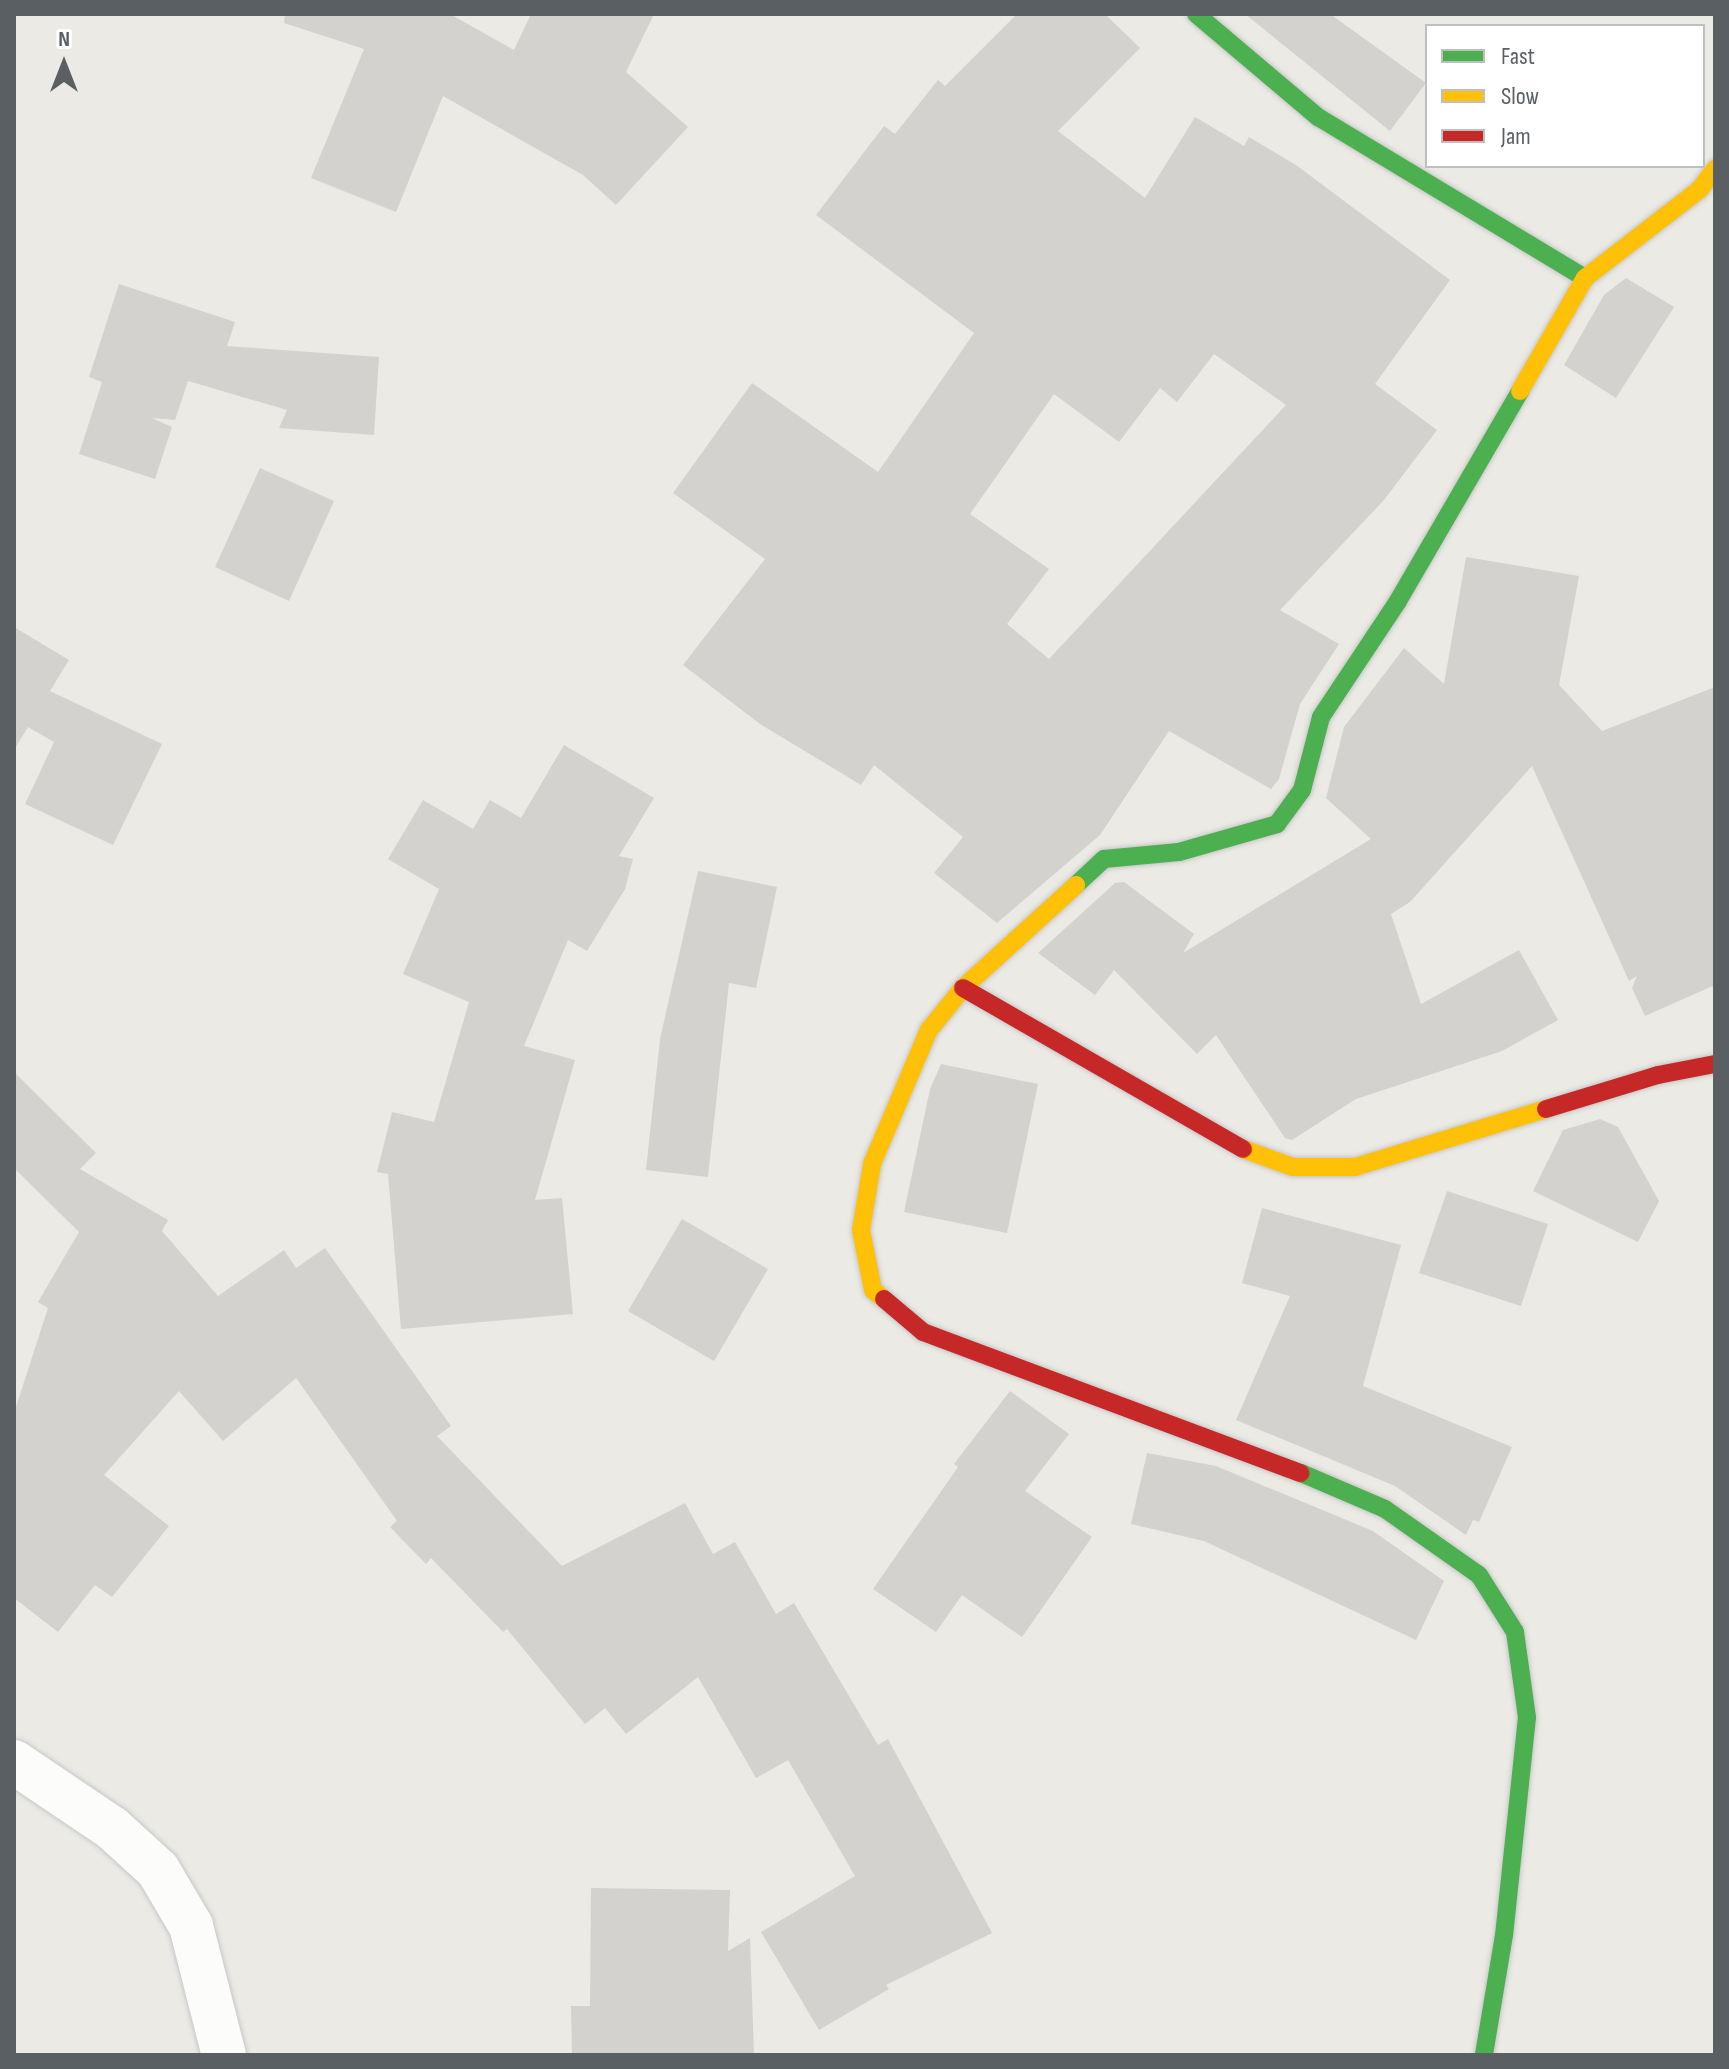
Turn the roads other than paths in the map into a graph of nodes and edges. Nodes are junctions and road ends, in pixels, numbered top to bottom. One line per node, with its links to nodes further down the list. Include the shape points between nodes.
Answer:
1 (1196, 14): 3 (street, via 1318,117)
2 (1715, 169): 3 (street, via 1700,189)
3 (1585, 278): 4 (street, via 1398,601 1321,717 1302,790 1277,824 1179,852 1104,859)
4 (963, 988): 5 (street, via 1240,1148 1293,1167 1355,1167 1658,1075); 8 (street, via 929,1030 872,1164 861,1230 873,1290 923,1332 1186,1433 1258,1455 1385,1509 1479,1575 1515,1632 1527,1717 1504,1935)
5 (1715, 1064)
6 (14, 1762): 7 (street, via 112,1828 158,1870 191,1926)
7 (224, 2055)
8 (1484, 2055)

